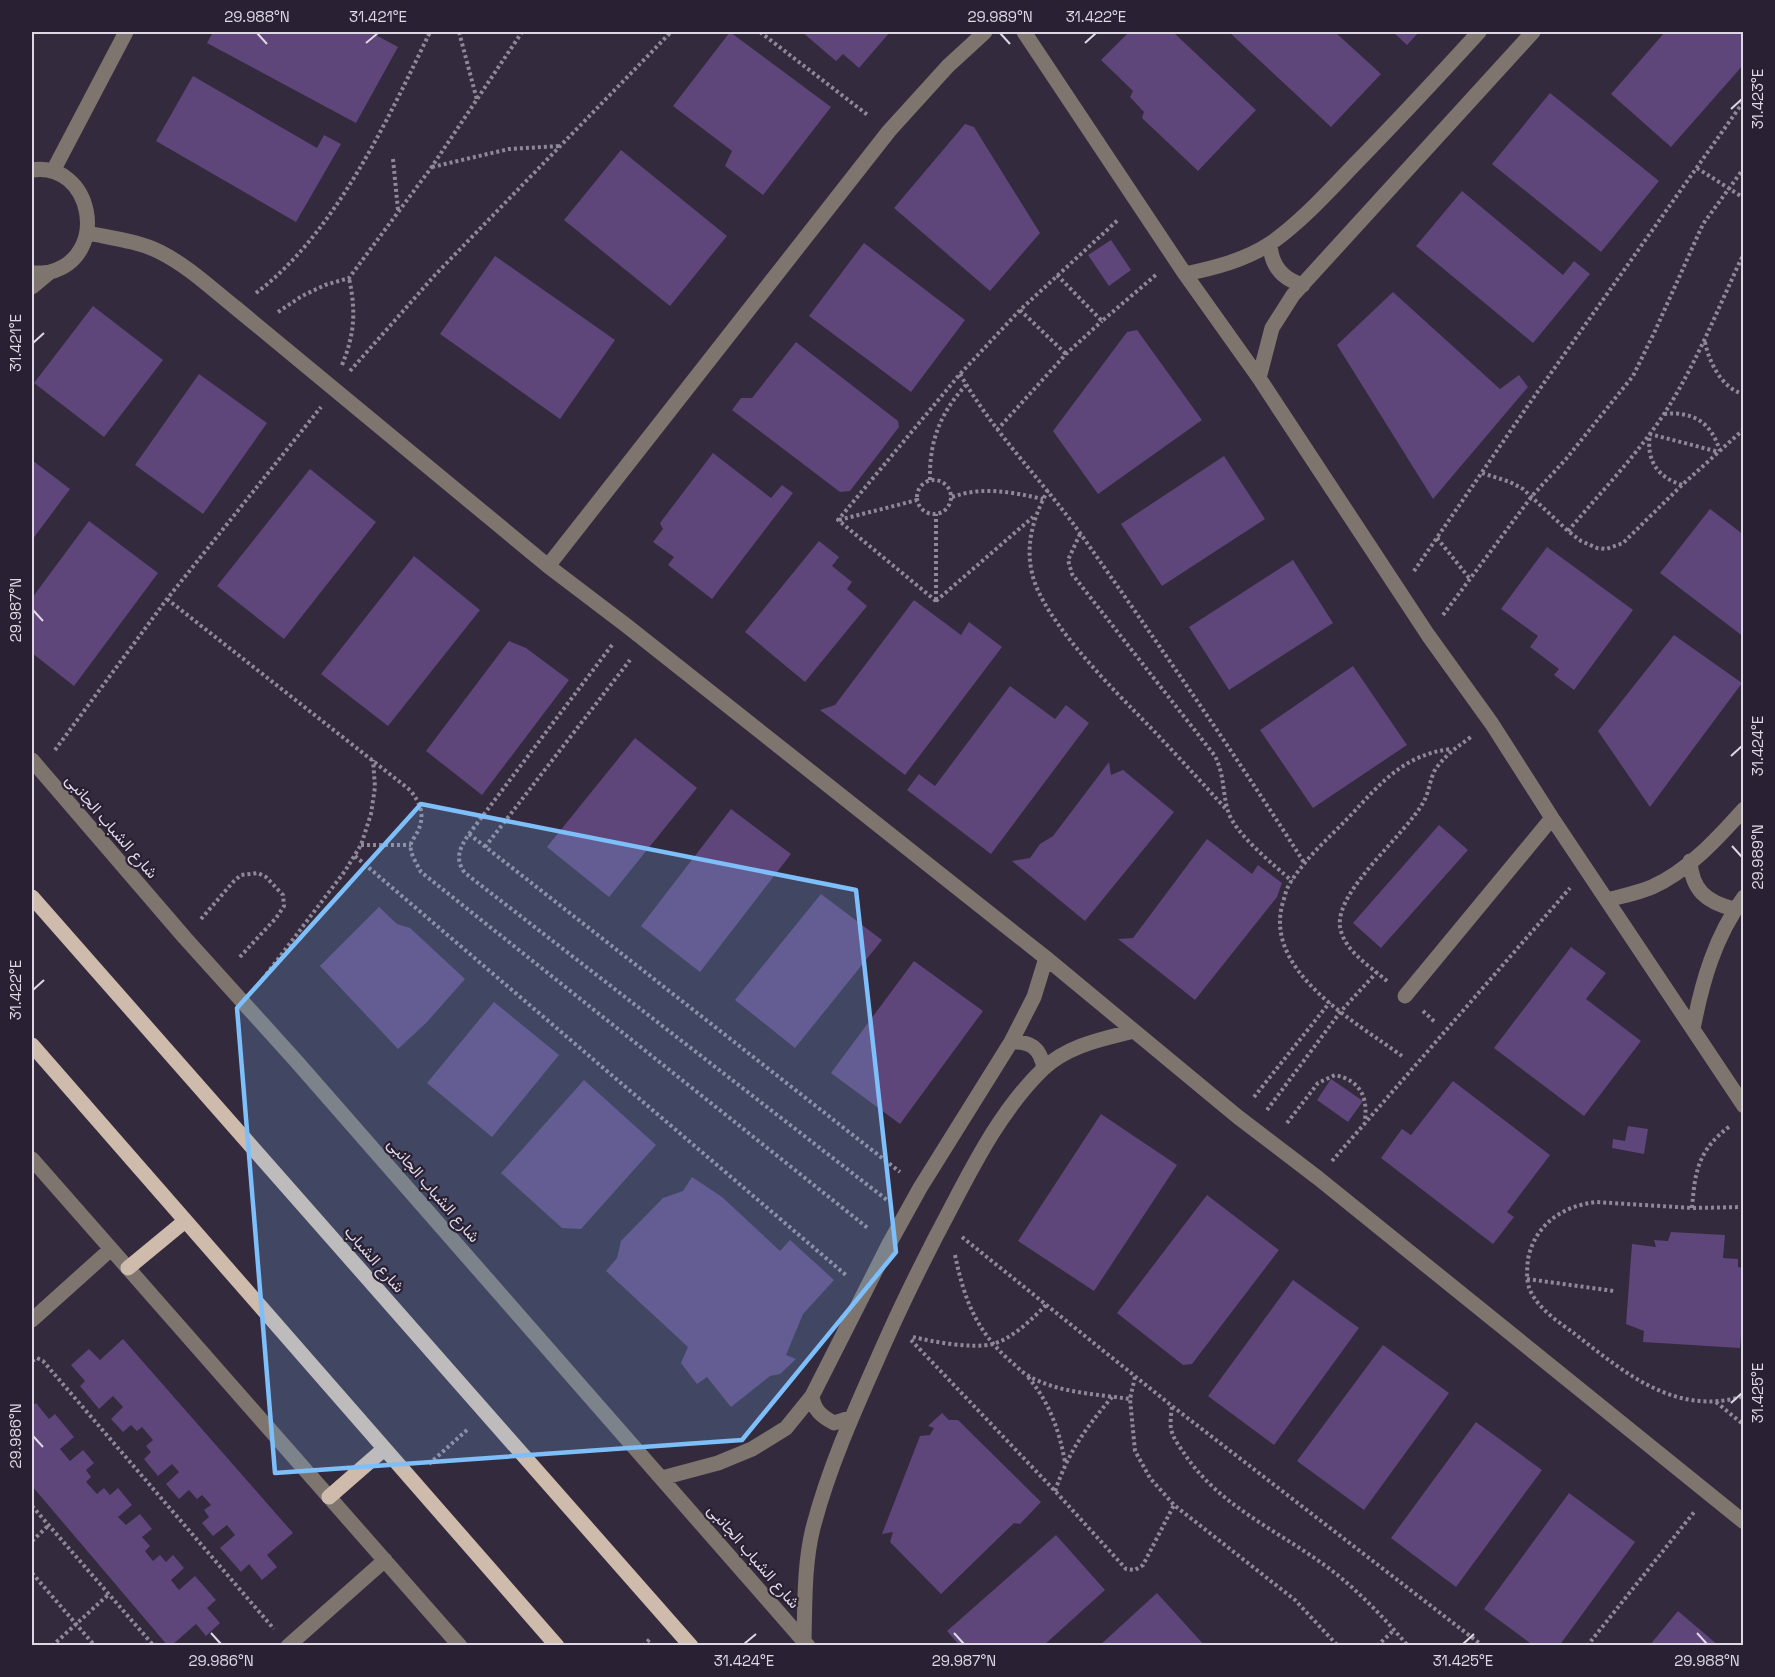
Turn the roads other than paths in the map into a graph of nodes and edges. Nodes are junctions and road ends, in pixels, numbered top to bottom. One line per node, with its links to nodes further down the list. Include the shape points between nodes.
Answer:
1 (126, 32): 7 (street)
2 (985, 32): 16 (street, via 889,131)
3 (1024, 32): 12 (street)
4 (1479, 32): 9 (street, via 1331,189)
5 (1533, 32): 13 (street)
6 (32, 170): 7 (street)
7 (53, 171): 8 (street, via 81,195 88,213)
8 (88, 233): 10 (street, via 68,264); 16 (street, via 160,252 190,271)
9 (1270, 243): 12 (street, via 1229,262); 13 (street, via 1271,255 1282,275)
10 (50, 272): 11 (street); 14 (street)
11 (32, 273)
12 (1185, 274): 15 (street)
13 (1302, 285): 15 (street, via 1272,328)
14 (32, 287)
15 (1259, 378): 19 (street)
16 (548, 566): 25 (street)
17 (32, 760): 41 (street, شارع الشباب الجانبى)
18 (1743, 809): 20 (street)
19 (1552, 819): 23 (street); 26 (street)
20 (1690, 861): 23 (street, via 1652,887); 24 (street, via 1697,889 1721,906)
21 (32, 897): 49 (main road, شارع الشباب)
22 (1743, 897): 24 (street)
23 (1607, 900): 27 (street)
24 (1734, 909): 27 (street, via 1702,984)
25 (1046, 958): 28 (street); 29 (street, via 1034,997)
26 (1405, 996)
27 (1693, 1029): 32 (street)
28 (1134, 1031): 31 (street, via 1082,1045); 43 (street)
29 (1011, 1042): 31 (street, via 1032,1044 1039,1051); 38 (street, via 920,1188)
30 (32, 1045): 34 (main road)
31 (1044, 1068): 39 (street, via 990,1135 947,1225 915,1276)
32 (1743, 1106)
33 (32, 1159): 35 (street)
34 (185, 1221): 36 (main road); 40 (main road)
35 (111, 1249): 36 (street); 37 (street)
36 (128, 1268): 42 (street)
37 (32, 1320)
38 (812, 1396): 39 (street, via 814,1407 825,1419 834,1423); 41 (street, via 786,1428 752,1449)
39 (852, 1417): 45 (street, via 813,1530 805,1594)
40 (384, 1449): 42 (main road); 48 (main road)
41 (662, 1478): 45 (street, شارع الشباب الجانبى)
42 (329, 1497): 44 (street)
43 (1743, 1522)
44 (385, 1560): 46 (street); 47 (street)
45 (806, 1643)
46 (288, 1645)
47 (460, 1646)
48 (557, 1646)
49 (691, 1646)

